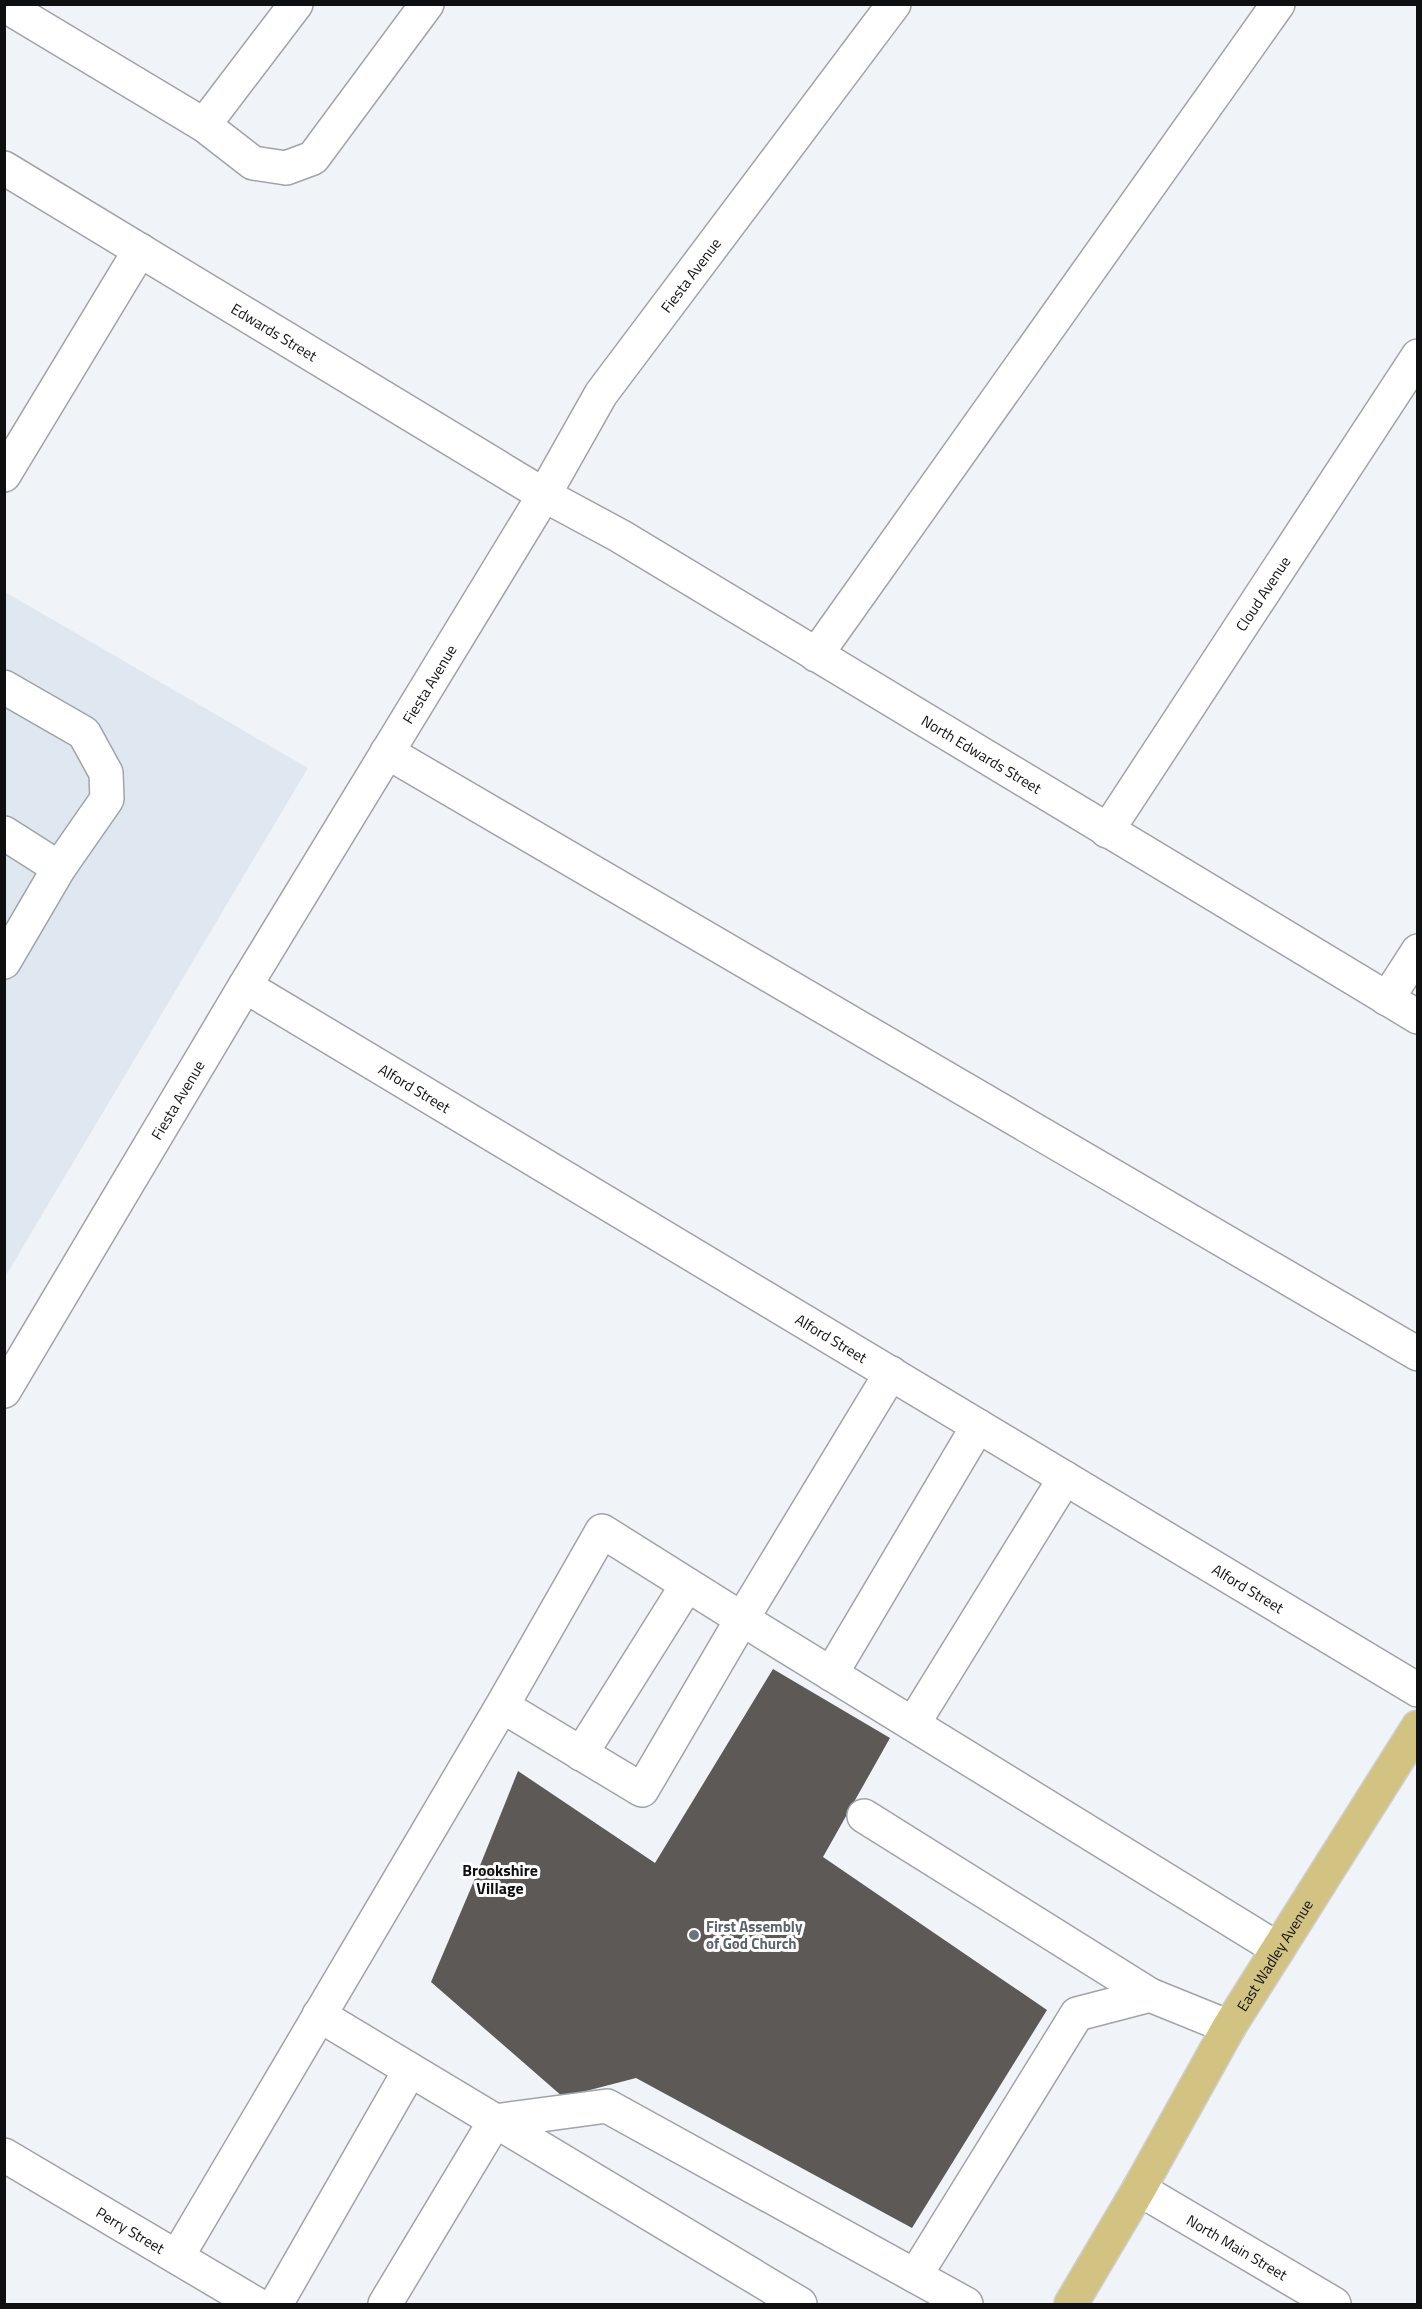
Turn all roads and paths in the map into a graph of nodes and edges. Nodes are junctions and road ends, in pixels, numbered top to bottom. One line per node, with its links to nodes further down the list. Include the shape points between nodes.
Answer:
1 (296, 4): 6 (street)
2 (427, 4): 6 (street, via 313,158 286,168 253,163)
3 (894, 4): 11 (street, Fiesta Avenue, via 602,394)
4 (1278, 4): 12 (street)
5 (4, 5): 6 (street)
6 (204, 125)
7 (4, 168): 8 (street, Edwards Street)
8 (140, 250): 10 (street); 11 (street, Edwards Street)
9 (1418, 356): 15 (street, Cloud Avenue)
10 (4, 475)
11 (544, 495): 12 (street, North Edwards Street, via 620,536); 14 (street, Fiesta Avenue)
12 (816, 655): 15 (street, North Edwards Street)
13 (4, 687): 17 (street, via 84,733 106,773 107,799)
14 (387, 752): 20 (street, Fiesta Avenue); 23 (street)
15 (1107, 831): 21 (street, North Edwards Street)
16 (4, 833): 17 (street)
17 (59, 868): 19 (street)
18 (1418, 951): 21 (street)
19 (4, 962)
20 (245, 986): 24 (street, Alford Street); 25 (street, Fiesta Avenue)
21 (1387, 999): 22 (street, North Edwards Street)
22 (1418, 1017)
23 (1418, 1354)
24 (891, 1373): 26 (street, Alford Street); 29 (street)
25 (4, 1391)
26 (978, 1426): 27 (street, Alford Street); 30 (street)
27 (1065, 1478): 31 (street, Alford Street); 33 (street)
28 (687, 1585): 29 (street); 32 (street, via 602,1531); 35 (street)
29 (742, 1619): 30 (street); 35 (street, via 642,1790)
30 (831, 1674): 33 (street)
31 (1418, 1690)
32 (502, 1706): 35 (street); 39 (street)
33 (914, 1724): 37 (street)
34 (1418, 1727): 37 (main road, East Wadley Avenue)
35 (581, 1754)
36 (864, 1816): 38 (street)
37 (1278, 1949): 40 (main road, East Wadley Avenue)
38 (1150, 1995): 40 (street); 46 (street, via 1077,2014)
39 (319, 2015): 41 (street); 45 (street)
40 (1229, 2027): 44 (main road, East Wadley Avenue)
41 (411, 2070): 42 (street); 48 (street)
42 (495, 2121): 46 (street, via 607,2106); 49 (street); 50 (street)
43 (4, 2155): 45 (street, Perry Street)
44 (1139, 2189): 52 (main road, East Wadley Avenue); 53 (street, North Main Street)
45 (177, 2258): 47 (street, Perry Street)
46 (915, 2276): 51 (street)
47 (256, 2304)
48 (276, 2304)
49 (385, 2304)
50 (800, 2304)
51 (966, 2304)
52 (1071, 2304)
53 (1334, 2304)

